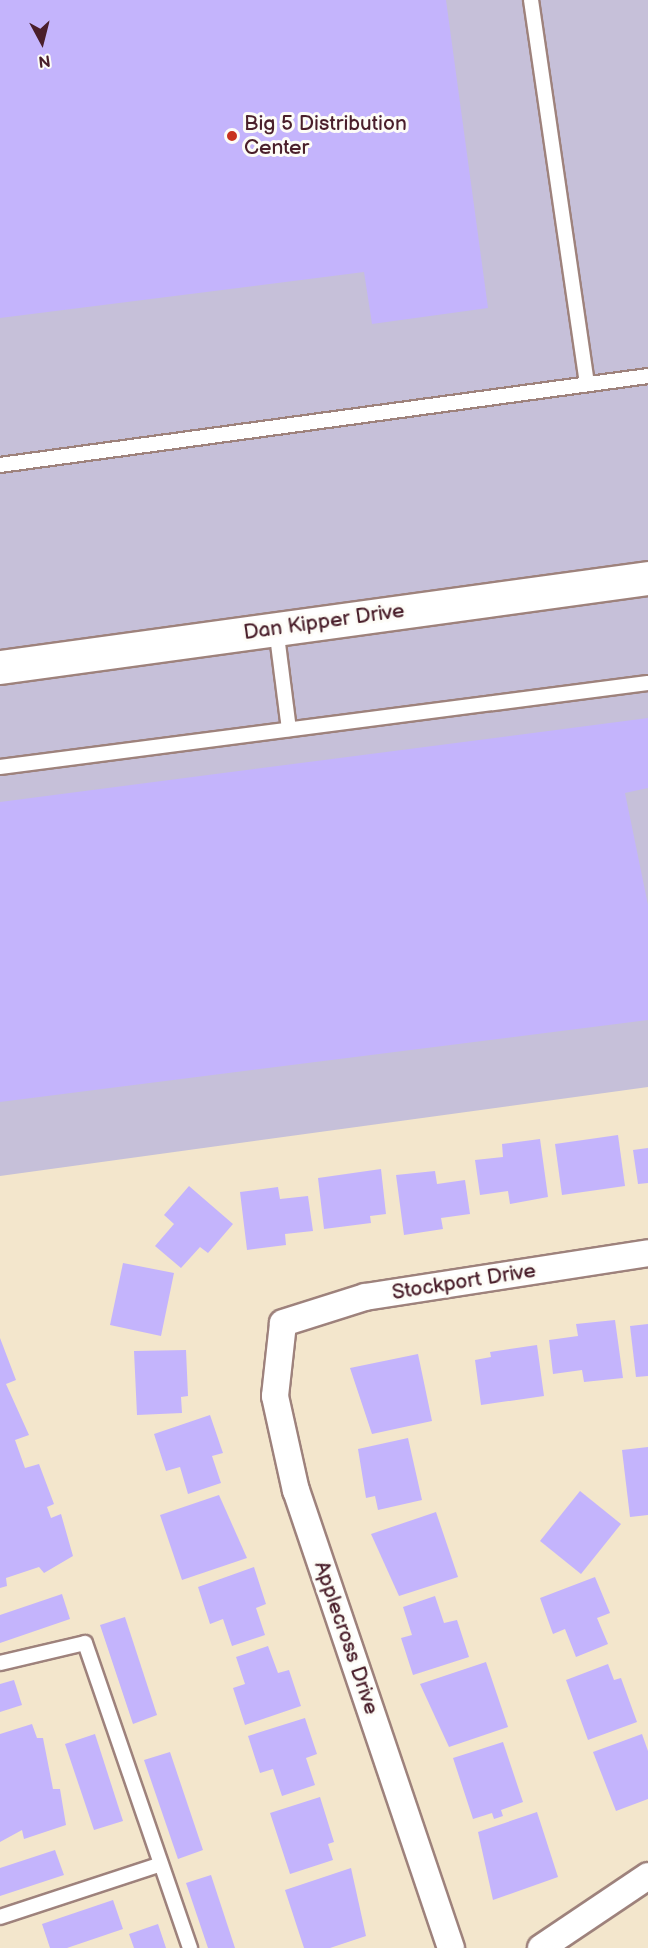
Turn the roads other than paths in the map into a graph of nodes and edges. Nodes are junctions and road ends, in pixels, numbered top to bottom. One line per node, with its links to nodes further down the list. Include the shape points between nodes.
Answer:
1 (531, 0): 3 (lane)
2 (648, 375): 3 (lane)
3 (588, 384): 4 (lane)
4 (0, 465)
5 (648, 578): 6 (street, Dan Kipper Drive)
6 (276, 628): 7 (street, Dan Kipper Drive); 9 (lane)
7 (0, 667)
8 (648, 683): 9 (lane)
9 (289, 729): 10 (lane)
10 (0, 767)
11 (648, 1253): 12 (street, Stockport Drive, via 365,1297)
12 (283, 1323): 18 (street, Applecross Drive, via 275,1396 296,1491)
13 (0, 1663): 14 (lane, via 85,1643)
14 (161, 1864): 16 (lane); 17 (lane)
15 (648, 1876): 19 (street)
16 (0, 1917)
17 (190, 1948)
18 (451, 1948)
19 (541, 1948)

